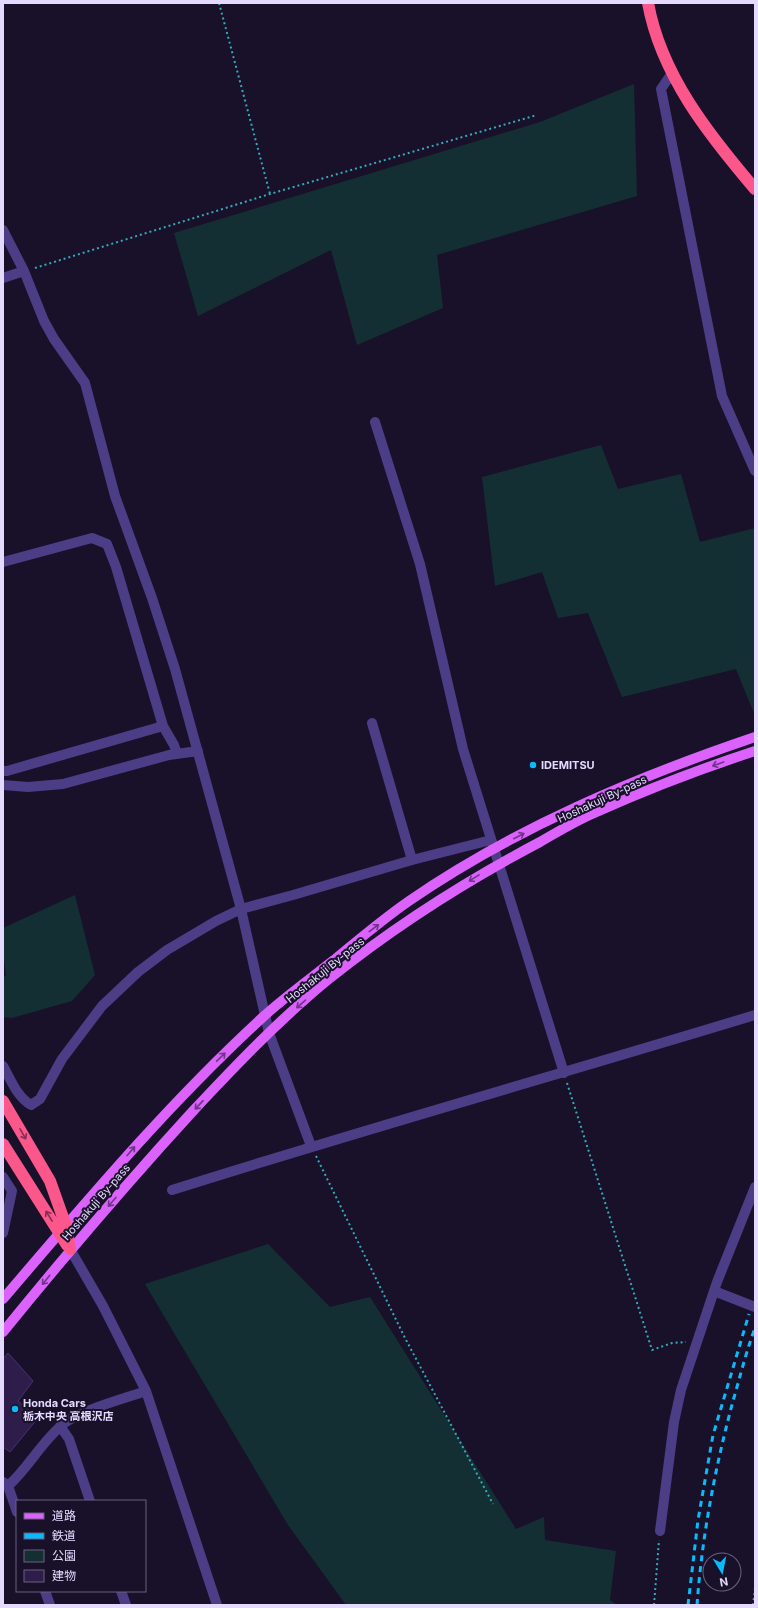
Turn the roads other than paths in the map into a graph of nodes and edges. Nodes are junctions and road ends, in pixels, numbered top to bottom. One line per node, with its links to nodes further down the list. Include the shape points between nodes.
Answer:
1 (648, 3): 2 (highway, via 659,44)
2 (672, 73): 3 (highway, via 727,156); 8 (street, via 661,89 722,396)
3 (755, 189)
4 (3, 230): 5 (street)
5 (24, 271): 6 (street); 14 (street, via 44,321 85,383 115,496 176,669)
6 (3, 278)
7 (375, 422): 18 (street, via 420,564 463,749)
8 (755, 471)
9 (3, 562): 11 (street, via 92,538 107,544)
10 (372, 723): 19 (street)
11 (163, 726): 15 (street); 16 (street, via 7,772)
12 (755, 737): 18 (main road, Hoshakuji By-pass, one-way to 12, via 634,781)
13 (755, 751): 20 (main road, Hoshakuji By-pass, one-way to 20, via 668,782 592,814)
14 (198, 752): 15 (street); 21 (street)
15 (177, 754): 17 (street, via 63,784 28,787)
16 (3, 771)
17 (3, 785)
18 (492, 844): 19 (street); 20 (street); 23 (main road, Hoshakuji By-pass, one-way to 18, via 408,901)
19 (412, 860): 21 (street)
20 (499, 864): 24 (main road, Hoshakuji By-pass, one-way to 24, via 396,929 329,979); 26 (street)
21 (241, 908): 23 (street); 25 (street, via 167,950 138,972 107,1002 62,1059 40,1100 31,1105 24,1101)
22 (755, 1015): 26 (street)
23 (265, 1016): 24 (street); 33 (main road, Hoshakuji By-pass, one-way to 23, via 139,1142 215,1063)
24 (269, 1033): 29 (street); 35 (main road, Hoshakuji By-pass, one-way to 35, via 156,1152)
25 (3, 1066)
26 (564, 1073): 29 (street)
27 (3, 1101): 33 (highway, one-way to 33, via 50,1181)
28 (3, 1144): 33 (highway, one-way to 28)
29 (311, 1146): 32 (street)
30 (3, 1177): 34 (street, via 12,1192)
31 (755, 1187): 36 (street)
32 (172, 1190)
33 (63, 1229): 35 (highway); 37 (main road, Hoshakuji By-pass)
34 (3, 1233)
35 (70, 1249): 39 (main road, Hoshakuji By-pass, one-way to 39); 40 (street, via 103,1306)
36 (714, 1291): 38 (street); 45 (street, via 681,1390 674,1422)
37 (3, 1299)
38 (755, 1307)
39 (3, 1332)
40 (146, 1391): 41 (street, via 71,1418); 50 (street)
41 (60, 1426): 42 (street, via 16,1478); 43 (street, via 69,1439)
42 (5, 1484): 44 (street)
43 (90, 1500)
44 (16, 1510)
45 (660, 1531)
46 (45, 1592): 48 (street)
47 (121, 1592): 49 (street)
48 (50, 1605)
49 (126, 1605)
50 (217, 1605)

